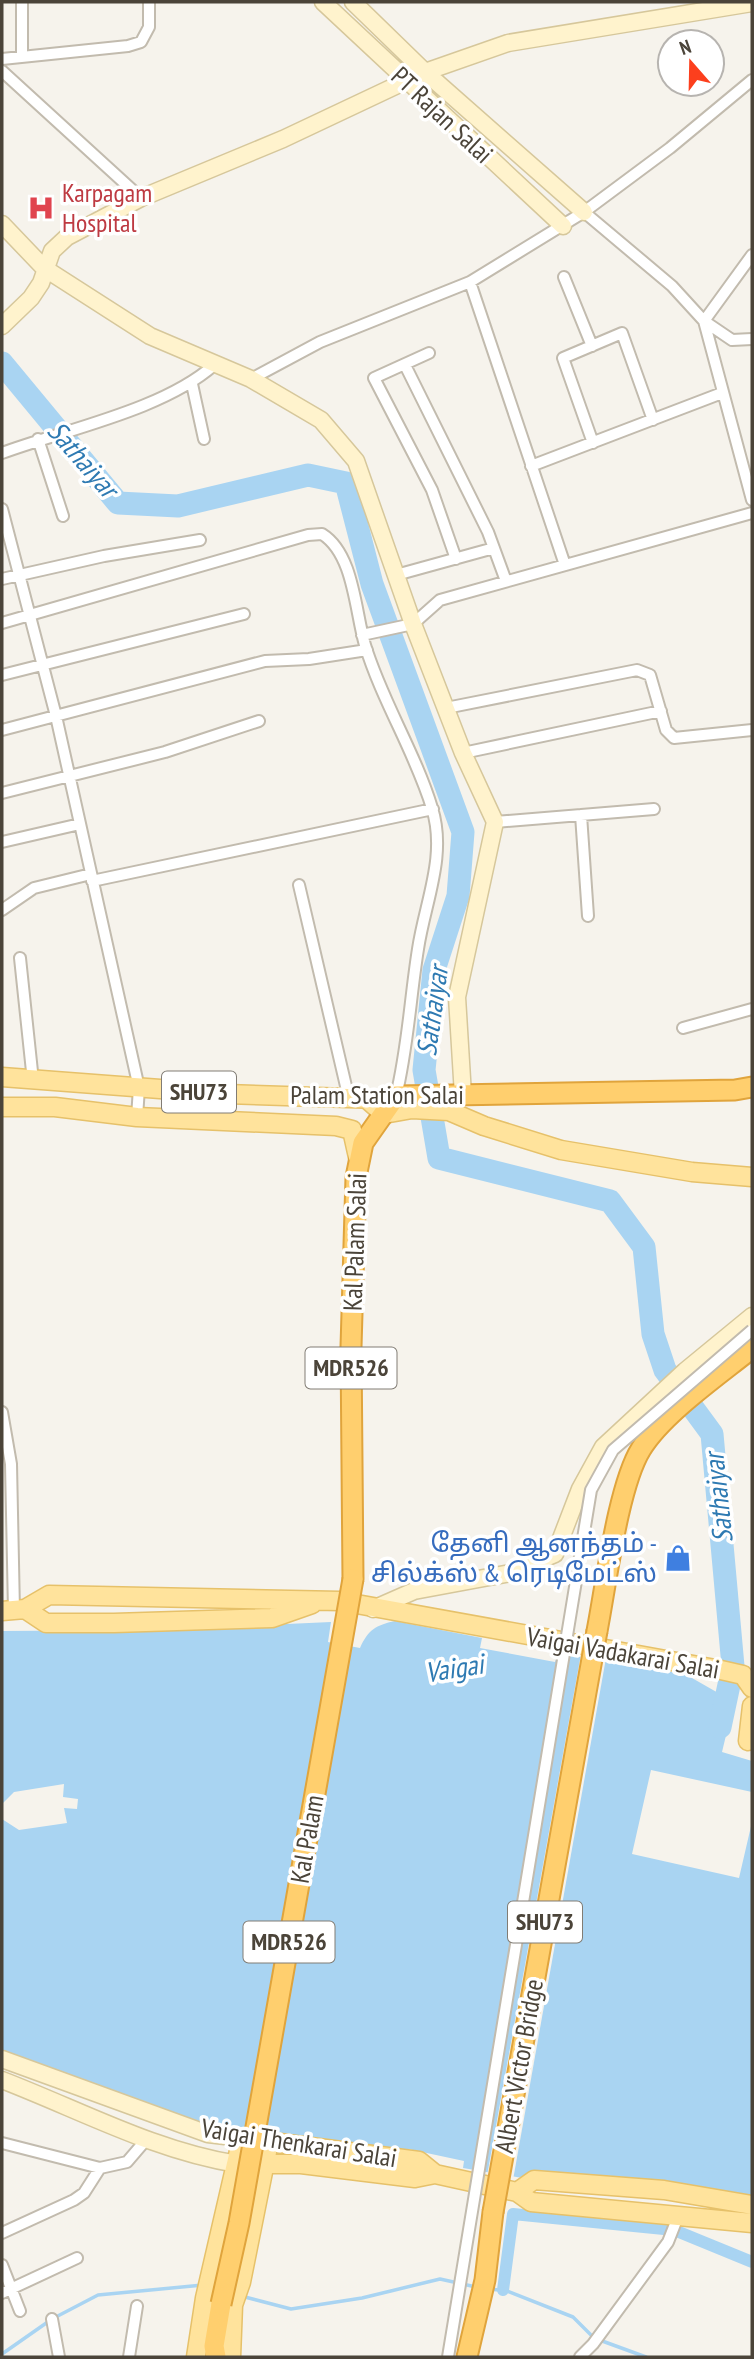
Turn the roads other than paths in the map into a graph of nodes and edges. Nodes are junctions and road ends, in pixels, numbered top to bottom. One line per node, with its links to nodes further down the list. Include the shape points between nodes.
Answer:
1 (22, 2): 6 (street)
2 (149, 2): 6 (street, via 149,27 141,41)
3 (323, 2): 11 (street, PT Rajan Salai)
4 (353, 2): 9 (street, PT Rajan Salai)
5 (752, 3): 9 (street, via 508,43)
6 (22, 57): 7 (street)
7 (2, 58)
8 (2, 71): 12 (street)
9 (425, 72): 11 (street); 13 (street, PT Rajan Salai)
10 (752, 80): 13 (street)
11 (405, 82): 12 (street); 15 (street, PT Rajan Salai)
12 (141, 198): 17 (street, via 66,237)
13 (584, 212): 15 (street); 20 (street, via 672,286)
14 (2, 224): 17 (street)
15 (563, 226): 19 (street)
16 (752, 255): 20 (street)
17 (44, 268): 21 (street, via 31,298); 25 (street, via 150,336)
18 (564, 277): 23 (street)
19 (470, 282): 27 (street, via 320,342); 35 (street)
20 (704, 321): 22 (street, via 732,340); 29 (street)
21 (4, 325)
22 (752, 339)
23 (592, 346): 30 (street, via 622,333); 33 (street, via 563,358)
24 (429, 353): 26 (street)
25 (214, 365): 27 (street); 28 (street)
26 (405, 365): 41 (street); 42 (street, via 374,378 432,490)
27 (251, 379): 45 (street, via 321,420 356,461)
28 (192, 384): 31 (street); 32 (street)
29 (722, 393): 30 (street); 36 (street)
30 (653, 420): 33 (street)
31 (38, 439): 34 (street); 39 (street)
32 (204, 439)
33 (593, 443): 35 (street)
34 (2, 453)
35 (531, 466): 43 (street)
36 (752, 500)
37 (752, 513): 43 (street)
38 (2, 515): 44 (street)
39 (63, 516)
40 (200, 540): 44 (street)
41 (494, 548): 42 (street); 47 (street)
42 (456, 559): 45 (street)
43 (565, 565): 47 (street)
44 (20, 575): 46 (street); 49 (street)
45 (396, 575): 51 (street)
46 (2, 579)
47 (506, 581): 51 (street, via 440,600)
48 (244, 614): 54 (street)
49 (31, 616): 50 (street); 52 (street, via 322,534 338,547); 54 (street)
50 (2, 623)
51 (413, 624): 52 (street); 56 (street)
52 (362, 635): 53 (street)
53 (367, 650): 58 (street, via 265,661); 65 (street)
54 (43, 665): 55 (street); 58 (street)
55 (2, 675)
56 (446, 708): 57 (street, via 636,670 650,676); 62 (street)
57 (661, 711): 61 (street, via 666,730 674,738); 62 (street)
58 (56, 716): 60 (street); 63 (street)
59 (259, 721): 63 (street, via 165,752)
60 (2, 730)
61 (752, 730)
62 (464, 753): 68 (street)
63 (70, 775): 64 (street); 69 (street)
64 (2, 793)
65 (433, 809): 71 (street); 82 (street, via 436,871 418,947 407,1052)
66 (654, 809): 67 (street)
67 (581, 815): 68 (street); 74 (street)
68 (495, 822): 85 (street, via 457,997)
69 (79, 824): 70 (street); 71 (street)
70 (2, 842)
71 (92, 878): 73 (street, via 34,888); 81 (street)
72 (299, 885): 83 (street)
73 (2, 910)
74 (588, 916)
75 (20, 958): 79 (street)
76 (752, 1009): 77 (street)
77 (683, 1028)
78 (2, 1077): 79 (main road, Palam Station Salai / SHU73)
79 (33, 1081): 81 (main road, Palam Station Salai / SHU73)
80 (752, 1087): 85 (highway, Palam Station Salai / SHU73)
81 (139, 1088): 83 (main road, Palam Station Salai / SHU73); 88 (street)
82 (396, 1096): 84 (main road, Palam Station Salai / SHU73); 85 (highway, Palam Station Salai / SHU73); 87 (highway, Kal Palam Salai / MDR526)
83 (349, 1099): 84 (main road, Palam Station Salai / SHU73)
84 (368, 1100): 87 (main road)
85 (453, 1100): 87 (main road); 91 (main road, via 484,1126 561,1150)
86 (2, 1107): 88 (main road, Palam Station Salai / SHU73, via 55,1107)
87 (384, 1114): 90 (highway, Kal Palam Salai / MDR526)
88 (138, 1117): 89 (main road, Palam Station Salai / SHU73)
89 (336, 1126): 90 (main road, Kal Palam Salai / MDR526, via 352,1130)
90 (358, 1157): 97 (highway, Kal Palam Salai / MDR526, via 351,1347)
91 (752, 1177)
92 (752, 1316): 100 (street, via 603,1447 580,1489 555,1554 510,1573 414,1591)
93 (752, 1330): 130 (street, bridge, via 613,1450 591,1490)
94 (752, 1348): 131 (highway, Albert Victor Bridge / SHU73, bridge, via 676,1412 640,1450 625,1495)
95 (2, 1412): 96 (street)
96 (4, 1434): 99 (street, via 11,1464)
97 (353, 1579): 122 (highway, Kal Palam / MDR526, bridge, via 239,2223)
98 (322, 1600): 99 (main road, Vaigai Vadakarai Salai, via 49,1595); 99 (main road, Vaigai Vadakarai Salai, via 272,1618 127,1622 46,1623); 100 (main road, Vaigai Vadakarai Salai)
99 (11, 1607)
100 (373, 1609): 101 (main road, Vaigai Vadakarai Salai, via 720,1670)
101 (748, 1682)
102 (752, 1706): 103 (main road)
103 (751, 1742)
104 (2, 2059): 106 (street, Vaigai Thenkarai Salai, via 208,2134)
105 (2, 2080): 107 (street, Vaigai Thenkarai Salai)
106 (242, 2138): 108 (main road, Vaigai Thenkarai Salai); 111 (main road)
107 (145, 2141): 111 (street, Vaigai Thenkarai Salai); 112 (street, via 127,2162)
108 (267, 2141): 110 (main road); 113 (main road, Vaigai Thenkarai Salai, via 419,2161)
109 (2, 2143): 112 (street)
110 (266, 2162): 111 (main road, Vaigai Thenkarai Salai); 113 (main road, Vaigai Thenkarai Salai, via 415,2178); 122 (main road, via 241,2282)
111 (237, 2164): 122 (main road, via 211,2277)
112 (100, 2168): 118 (street, via 74,2200)
113 (435, 2174): 114 (main road, Vaigai Thenkarai Salai)
114 (516, 2192): 115 (main road, via 534,2180 664,2190); 116 (main road, Vaigai Thenkarai Salai, via 531,2202)
115 (752, 2205)
116 (676, 2221): 117 (main road, Vaigai Thenkarai Salai); 132 (street, via 668,2242)
117 (752, 2223)
118 (2, 2233)
119 (77, 2258): 121 (street)
120 (2, 2265): 121 (street)
121 (6, 2291): 124 (street)
122 (220, 2302): 126 (highway, MDR526); 129 (main road)
123 (137, 2305): 128 (street)
124 (20, 2311)
125 (52, 2319): 127 (street)
126 (218, 2354)
127 (59, 2357)
128 (129, 2357)
129 (196, 2357)
130 (447, 2357)
131 (467, 2357)
132 (580, 2357)

